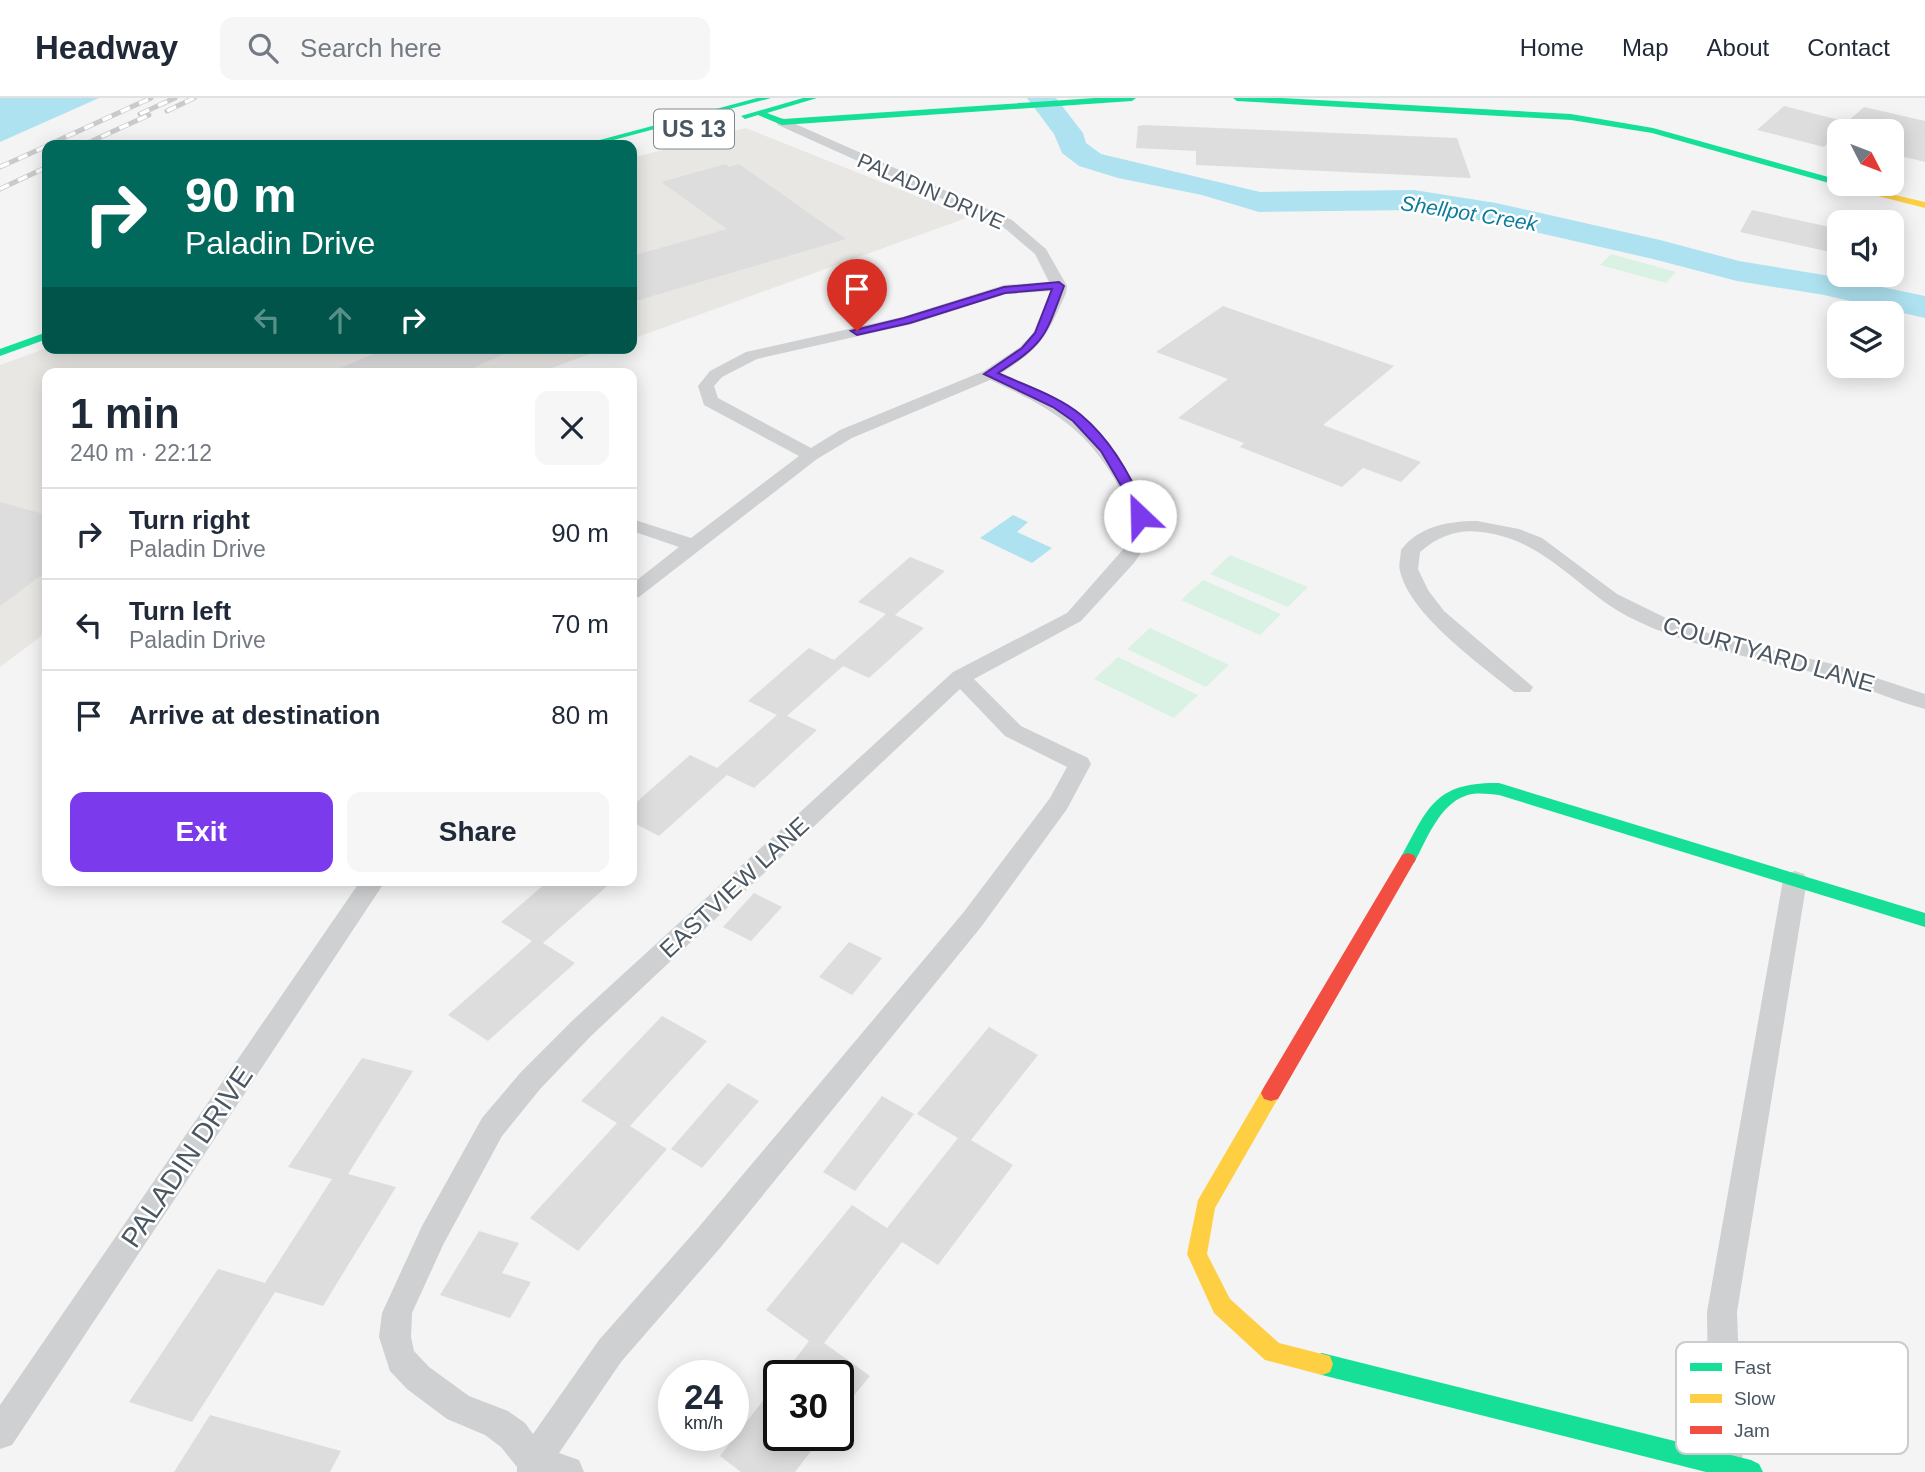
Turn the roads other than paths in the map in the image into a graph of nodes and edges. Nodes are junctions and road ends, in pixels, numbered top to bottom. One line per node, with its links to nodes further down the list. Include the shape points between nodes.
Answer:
1 (767, 98): 7 (street, US 13)
2 (813, 98): 5 (street, US 13)
3 (1132, 98): 6 (street)
4 (1237, 98): 9 (street, via 1571,117 1653,131)
5 (758, 112): 6 (street); 8 (street, US 13)
6 (782, 122): 12 (street, PALADIN DRIVE, via 1007,223 1041,252)
7 (604, 140)
8 (637, 143)
9 (1827, 179)
10 (1891, 196): 11 (street)
11 (1925, 205)
12 (1059, 286): 15 (street, via 1040,334 1026,350); 16 (street, via 1004,290 906,321 752,355 716,374 706,386 710,401)
13 (42, 337): 14 (street)
14 (0, 353)
15 (990, 374): 16 (street, via 846,434); 20 (street, EASTVIEW LANE, via 1057,404 1107,449 1132,494 1143,537 1074,617)
16 (811, 455): 18 (street)
17 (637, 527): 18 (street)
18 (695, 546): 19 (street)
19 (637, 589)
20 (960, 677): 28 (street, via 1013,731 1080,764 1059,803 972,920 610,1351); 28 (street, EASTVIEW LANE, via 582,1028 492,1127 467,1169 397,1313 395,1337 401,1360 418,1378 458,1408 496,1423 513,1436)
21 (1522, 687): 22 (street, COURTYARD LANE, via 1422,599 1408,566 1418,541 1449,528 1510,533 1540,546 1612,600 1700,639 1833,671)
22 (1925, 702)
23 (1795, 880): 25 (street); 26 (street, via 1722,1312); 29 (street, via 1499,789 1467,788 1446,800 1205,1206 1197,1254 1222,1306 1273,1352)
24 (370, 886): 27 (street, PALADIN DRIVE)
25 (1925, 920)
26 (1724, 1342)
27 (0, 1433)
28 (534, 1466): 30 (street)
29 (1734, 1470)
30 (567, 1472)

